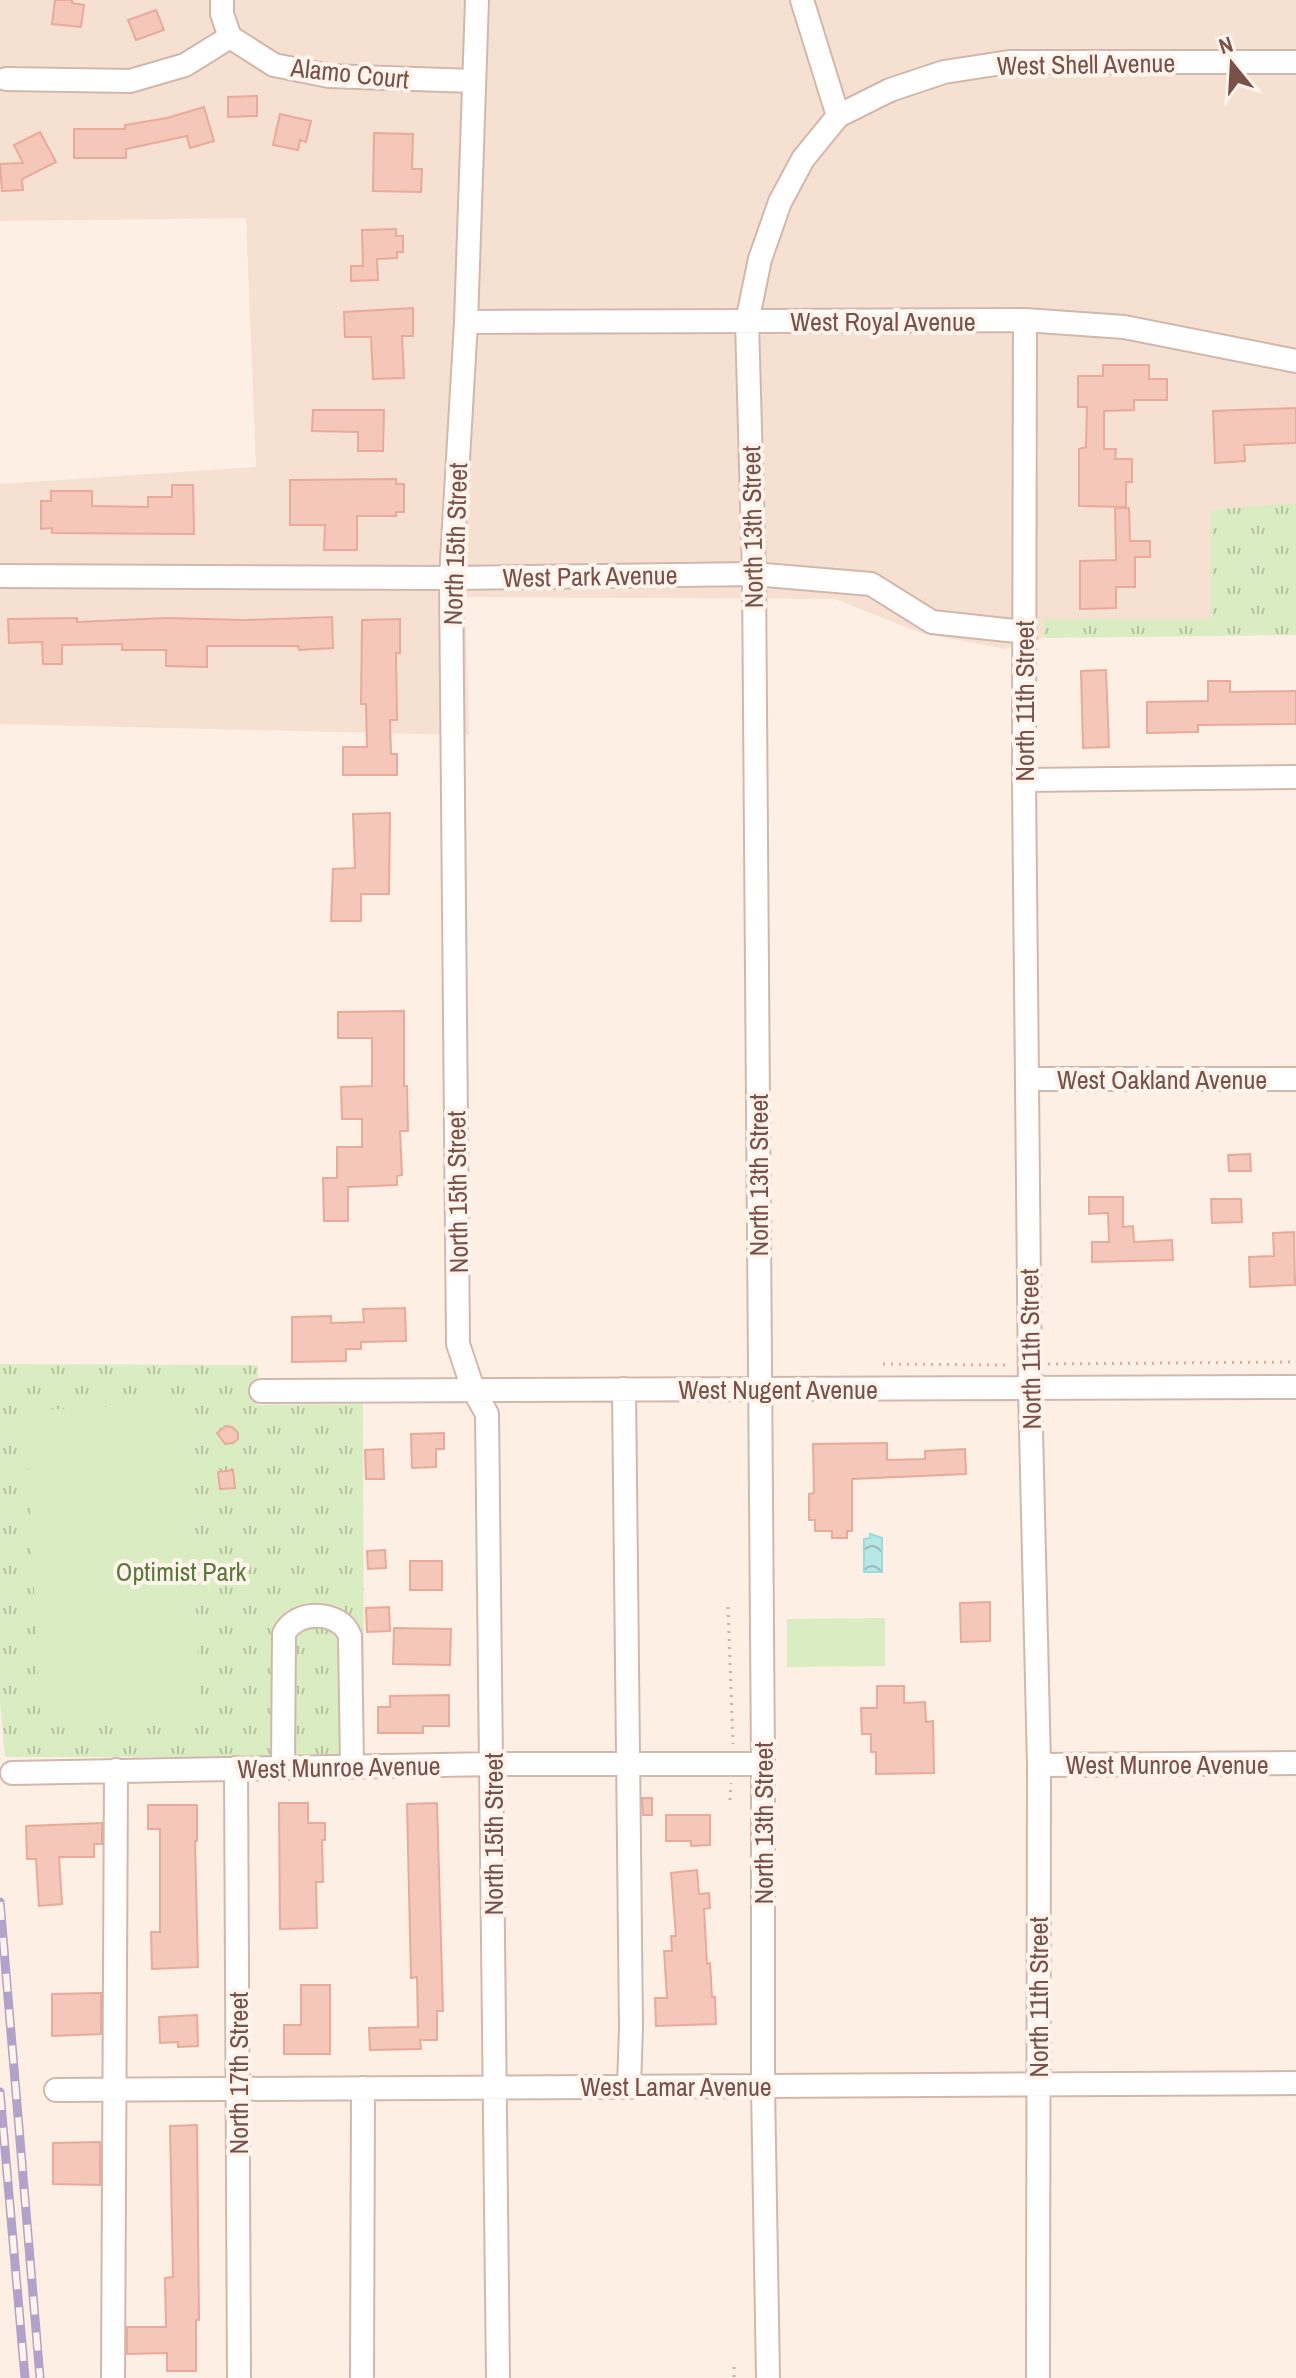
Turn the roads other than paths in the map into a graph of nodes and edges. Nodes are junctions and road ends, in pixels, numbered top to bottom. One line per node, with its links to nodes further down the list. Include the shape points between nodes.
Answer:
1 (222, 0): 4 (street)
2 (477, 0): 7 (street, North 15th Street)
3 (802, 0): 8 (street)
4 (230, 37): 6 (street, via 185,65 130,81); 7 (street, Alamo Court, via 274,65 329,76)
5 (1296, 62): 8 (street, West Shell Avenue, via 1009,62 931,77)
6 (6, 79)
7 (473, 81): 10 (street, North 15th Street)
8 (838, 116): 11 (street, North 13th Street, via 803,159 780,202 760,259)
9 (1025, 320): 11 (street, West Royal Avenue); 12 (street, West Royal Avenue, via 1124,327); 16 (street, North 11th Street)
10 (466, 322): 11 (street, West Royal Avenue); 15 (street, North 15th Street)
11 (747, 322): 13 (street, North 13th Street)
12 (1296, 361)
13 (754, 574): 15 (street, West Park Avenue); 16 (street, West Park Avenue, via 871,584 932,622); 25 (street, North 13th Street)
14 (0, 576): 15 (street, West Park Avenue)
15 (451, 578): 23 (street, North 15th Street, via 458,1344)
16 (1025, 632): 18 (street, North 11th Street)
17 (1296, 777): 18 (street)
18 (1024, 780): 19 (street, North 11th Street)
19 (1027, 1079): 20 (street, West Oakland Avenue); 22 (street, North 11th Street)
20 (1296, 1079)
21 (1296, 1387): 22 (street, West Nugent Avenue)
22 (1030, 1388): 25 (street, West Nugent Avenue); 31 (street, North 11th Street)
23 (473, 1389): 24 (street, West Nugent Avenue); 26 (street, West Nugent Avenue); 28 (street, North 15th Street, via 487,1414)
24 (624, 1389): 25 (street, West Nugent Avenue); 29 (street)
25 (760, 1389): 30 (street, North 13th Street)
26 (261, 1391)
27 (1296, 1763): 31 (street, West Munroe Avenue)
28 (493, 1764): 29 (street, West Munroe Avenue); 33 (street, West Munroe Avenue); 41 (street, North 15th Street)
29 (626, 1764): 30 (street, West Munroe Avenue); 39 (street)
30 (763, 1764): 40 (street, North 13th Street)
31 (1039, 1765): 38 (street, North 11th Street)
32 (283, 1767): 33 (street, West Munroe Avenue); 33 (street, via 284,1634 296,1619 331,1616 347,1627 350,1636); 34 (street, West Munroe Avenue)
33 (352, 1767)
34 (236, 1768): 35 (street, West Munroe Avenue); 45 (street, North 17th Street)
35 (116, 1770): 36 (street, West Munroe Avenue); 44 (street)
36 (12, 1773)
37 (1296, 2083): 38 (street, West Lamar Avenue)
38 (1038, 2084): 40 (street, West Lamar Avenue); 51 (street, North 11th Street)
39 (629, 2086): 40 (street, West Lamar Avenue); 41 (street, West Lamar Avenue)
40 (763, 2086): 50 (street, North 13th Street)
41 (494, 2087): 42 (street, West Lamar Avenue); 49 (street, North 15th Street)
42 (363, 2088): 45 (street, West Lamar Avenue); 48 (street)
43 (56, 2090): 44 (street, West Lamar Avenue)
44 (116, 2090): 45 (street, West Lamar Avenue); 46 (street)
45 (238, 2090): 47 (street, North 17th Street)
46 (113, 2378)
47 (239, 2378)
48 (362, 2378)
49 (498, 2378)
50 (768, 2378)
51 (1038, 2378)

